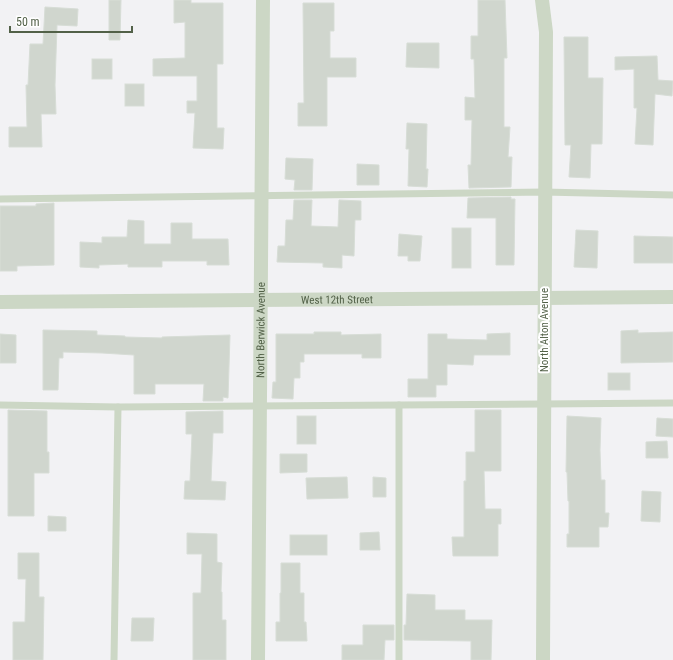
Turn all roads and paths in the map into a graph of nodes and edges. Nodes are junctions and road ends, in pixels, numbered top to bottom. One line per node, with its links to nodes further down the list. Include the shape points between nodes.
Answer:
1 (263, 0): 4 (street, North Berwick Avenue)
2 (542, 0): 3 (street, North Alton Avenue, via 546,32)
3 (544, 192): 4 (lane); 5 (lane); 8 (street, North Alton Avenue)
4 (261, 195): 6 (lane); 9 (street, North Berwick Avenue)
5 (673, 195)
6 (0, 199)
7 (673, 297): 8 (street, West 12th Street)
8 (544, 298): 9 (street, West 12th Street); 12 (street, North Alton Avenue)
9 (260, 299): 10 (street, West 12th Street); 15 (street, North Berwick Avenue)
10 (0, 302)
11 (673, 403): 12 (lane)
12 (544, 404): 14 (lane); 20 (street, North Alton Avenue)
13 (0, 405): 16 (lane)
14 (399, 405): 15 (lane); 19 (lane)
15 (260, 407): 16 (lane); 18 (street, North Berwick Avenue)
16 (118, 408): 17 (lane)
17 (114, 660)
18 (258, 660)
19 (399, 660)
20 (543, 660)

